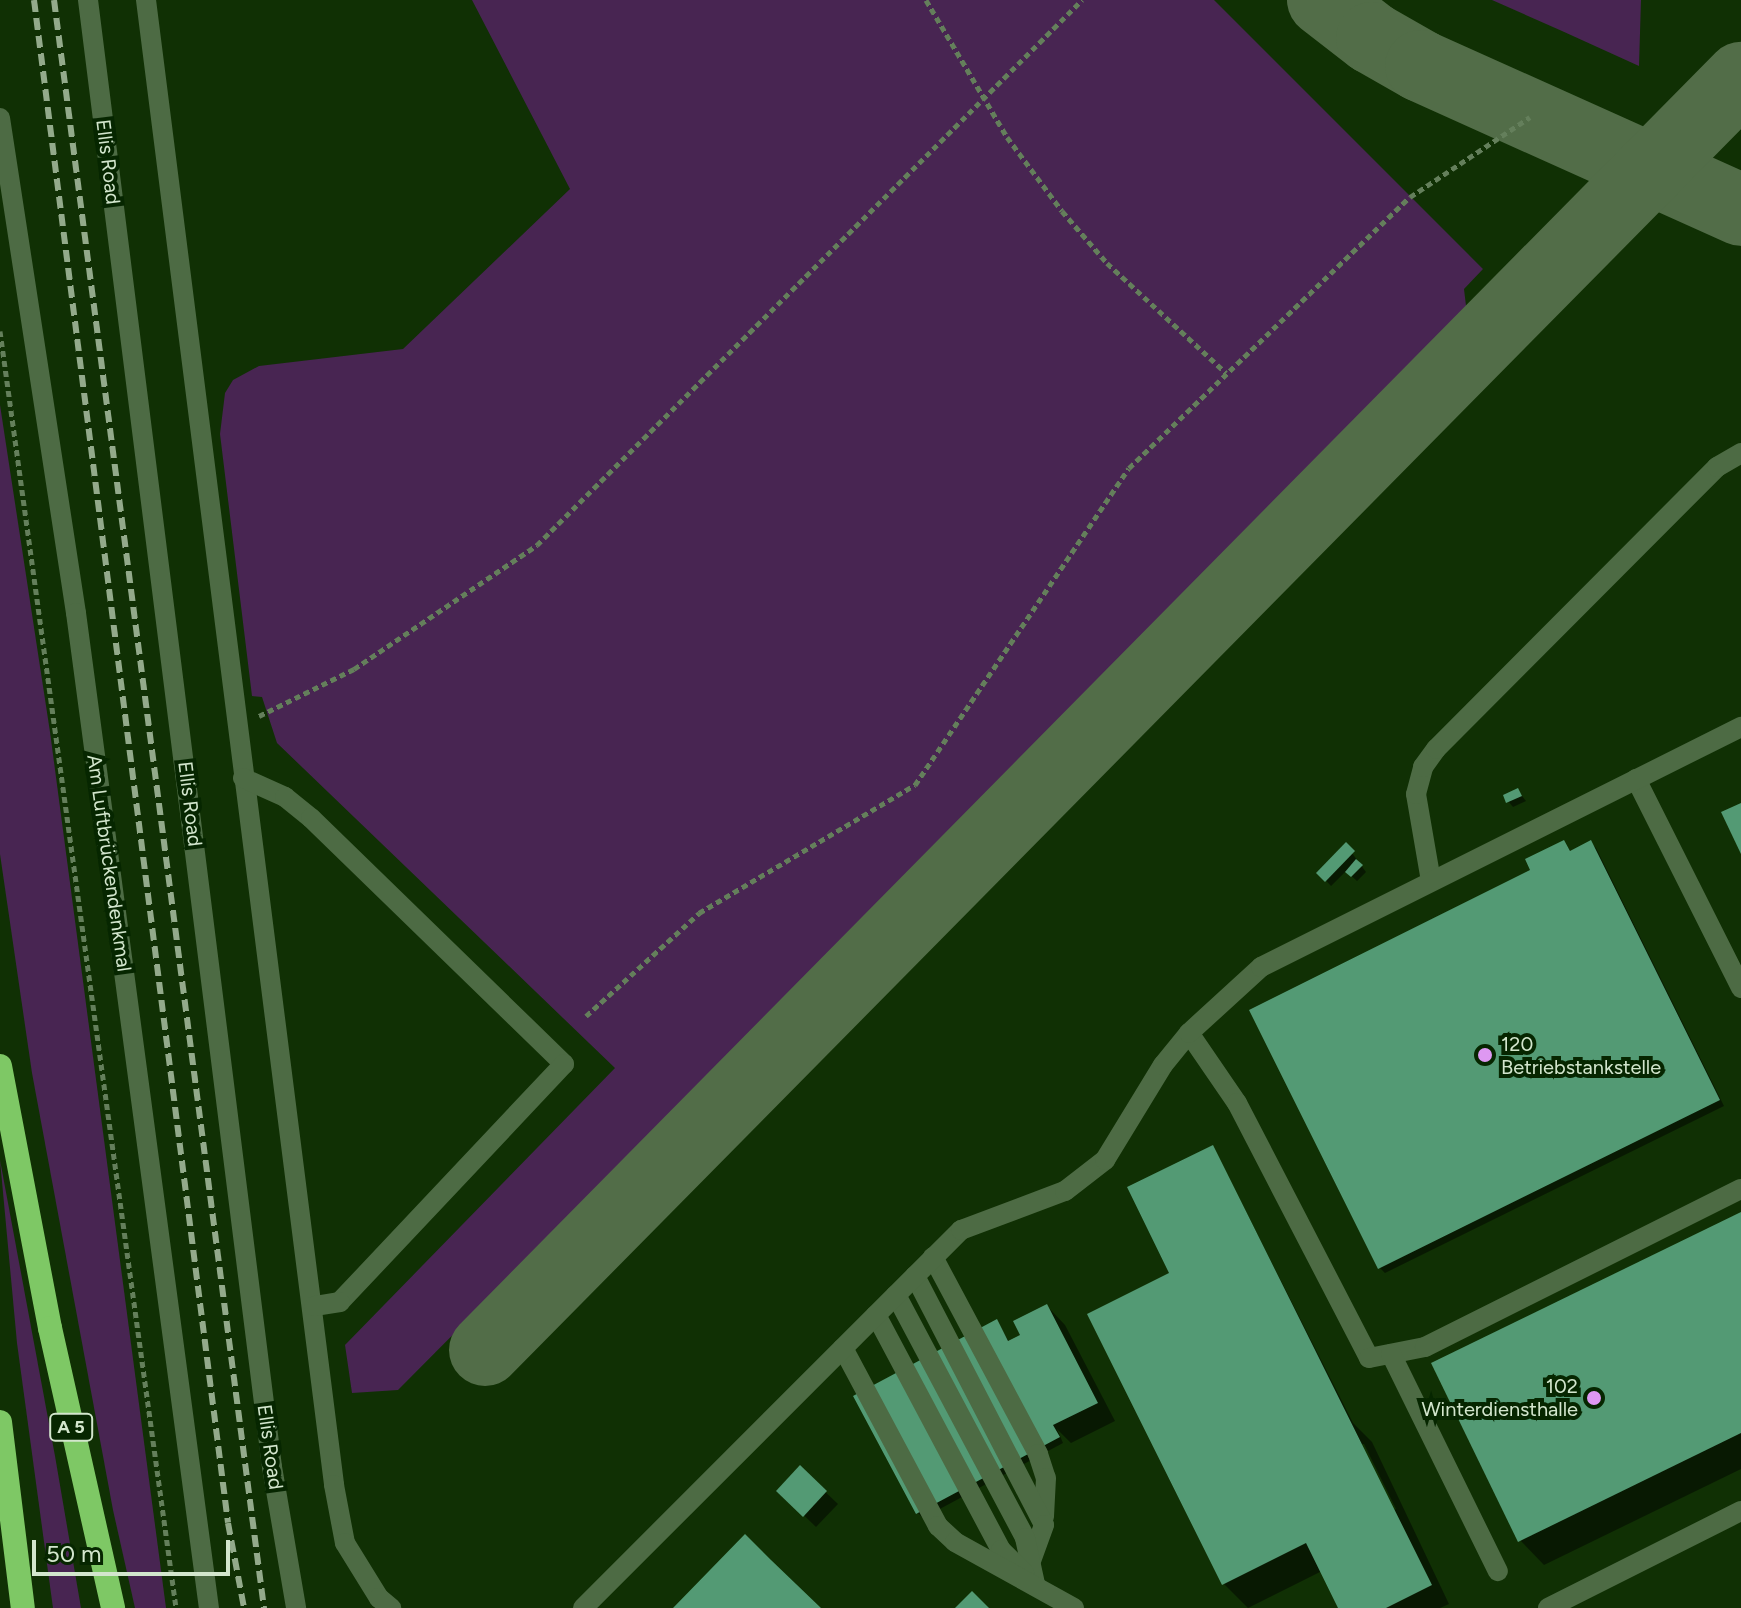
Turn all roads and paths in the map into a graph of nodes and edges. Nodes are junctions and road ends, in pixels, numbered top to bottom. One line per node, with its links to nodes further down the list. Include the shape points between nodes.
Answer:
1 (88, 0): 40 (street, Ellis Road, via 272,1467)
2 (146, 0): 11 (street)
3 (926, 0): 5 (path)
4 (1082, 0): 5 (path)
5 (984, 99): 9 (path, via 1016,150 1107,263); 11 (path, via 537,545 354,669 268,715)
6 (1530, 117): 9 (path, via 1410,197)
7 (0, 118): 39 (street, Am Luftbrückendenkmal, via 76,613)
8 (0, 331): 38 (path)
9 (1226, 373): 17 (path, via 1129,468 915,785 699,913)
10 (1741, 453): 15 (street, via 1717,467 1436,749 1423,767 1416,794)
11 (234, 719): 13 (street)
12 (1741, 727): 14 (street)
13 (243, 778): 24 (street); 24 (street, via 285,797 311,818 564,1064 340,1302)
14 (1636, 779): 15 (street); 16 (street)
15 (1431, 881): 18 (street, via 1261,967)
16 (1741, 988)
17 (586, 1016)
18 (1189, 1033): 21 (street, via 1105,1160 1084,1180 1042,1201 980,1219); 27 (street, via 1237,1103 1369,1358)
19 (0, 1066): 31 (highway, A 5)
20 (1741, 1189): 27 (street, via 1425,1347)
21 (933, 1257): 22 (street); 30 (street, via 1038,1454 1046,1478)
22 (915, 1276): 23 (street); 30 (street)
23 (896, 1295): 25 (street); 32 (street, via 1025,1538)
24 (314, 1306): 41 (street, via 345,1543 379,1598)
25 (876, 1315): 26 (street); 34 (street, via 1001,1550)
26 (843, 1348): 34 (street, via 938,1526 955,1542); 42 (street)
27 (1391, 1354): 33 (street)
28 (0, 1422): 35 (highway)
29 (1741, 1511): 44 (street)
30 (1044, 1525): 32 (street)
31 (92, 1527): 36 (highway, A 5); 37 (highway, A 5)
32 (1031, 1561): 34 (street)
33 (1498, 1571)
34 (1035, 1584): 43 (street)
35 (23, 1608)
36 (100, 1608)
37 (113, 1608)
38 (176, 1608)
39 (209, 1608)
40 (296, 1608)
41 (391, 1608)
42 (583, 1608)
43 (1074, 1608)
44 (1548, 1608)

